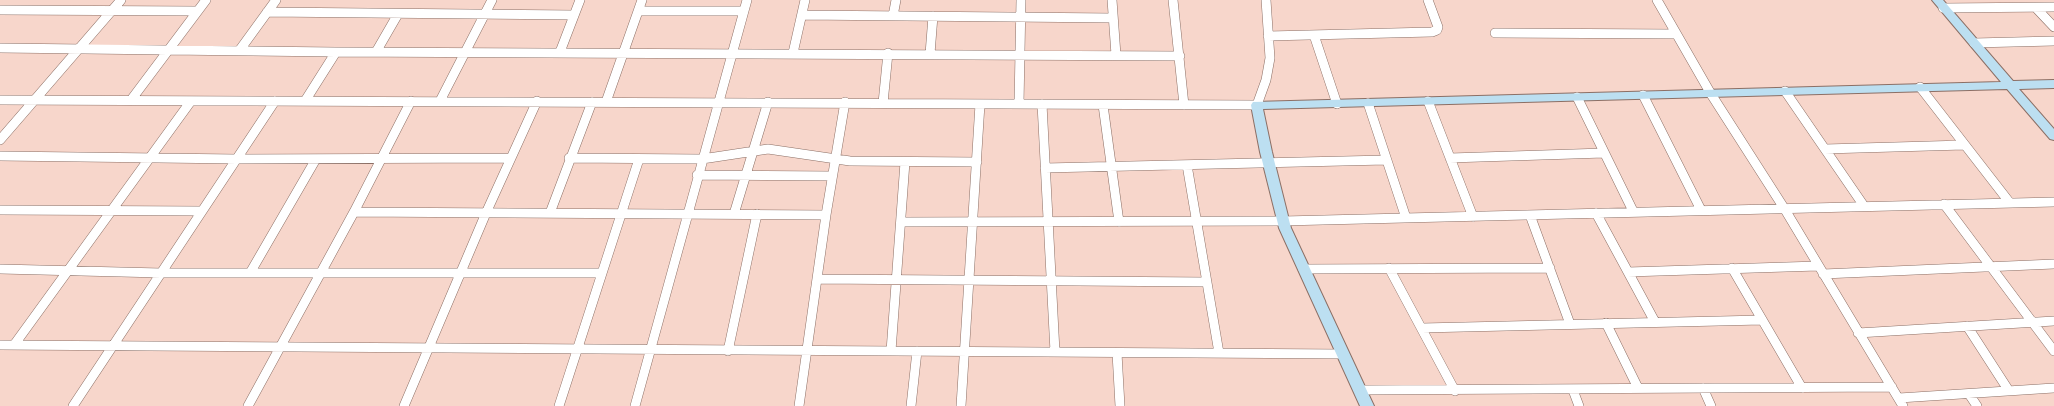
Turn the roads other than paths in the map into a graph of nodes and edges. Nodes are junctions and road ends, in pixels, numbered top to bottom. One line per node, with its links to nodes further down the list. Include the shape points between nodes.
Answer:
1 (121, 0): 20 (street)
2 (206, 0): 21 (street)
3 (276, 0): 24 (street)
4 (492, 0): 26 (street)
5 (580, 0): 27 (street)
6 (642, 0): 22 (street)
7 (747, 0): 23 (street)
8 (805, 0): 28 (street)
9 (896, 0): 29 (street)
10 (1021, 0): 31 (street)
11 (1112, 0): 32 (street)
12 (1173, 0): 55 (street)
13 (1266, 0): 36 (street)
14 (1428, 0): 37 (street, via 1438,27 1436,31)
15 (1657, 0): 35 (street)
16 (1940, 4): 18 (street); 39 (street)
17 (2054, 7): 18 (street)
18 (2036, 8): 33 (street)
19 (0, 10): 20 (street)
20 (112, 10): 21 (street); 41 (street)
21 (197, 11): 42 (street)
22 (638, 11): 23 (street); 49 (street)
23 (744, 11): 48 (street)
24 (267, 12): 25 (street); 43 (street)
25 (398, 14): 26 (street); 45 (street)
26 (484, 14): 27 (street); 46 (street)
27 (574, 15): 47 (street)
28 (802, 15): 29 (street); 50 (street)
29 (893, 16): 30 (street)
30 (933, 16): 31 (street); 52 (street)
31 (1021, 17): 32 (street); 53 (street)
32 (1113, 18): 54 (street)
33 (2054, 26)
34 (1495, 33): 35 (street)
35 (1676, 34): 60 (street)
36 (1268, 36): 37 (street); 86 (street, via 1269,70)
37 (1314, 36): 83 (street)
38 (2054, 41): 39 (street)
39 (1974, 43): 57 (street)
40 (0, 48): 41 (street)
41 (79, 49): 42 (street); 64 (street)
42 (168, 49): 43 (street); 65 (street)
43 (239, 50): 44 (street)
44 (336, 52): 45 (street); 68 (street)
45 (376, 52): 46 (street)
46 (465, 52): 47 (street); 70 (street)
47 (560, 52): 49 (street)
48 (733, 52): 49 (street); 50 (street); 75 (street)
49 (623, 53): 74 (street)
50 (793, 53): 51 (street)
51 (888, 53): 52 (street); 78 (street)
52 (930, 54): 53 (street)
53 (1020, 54): 54 (street); 81 (street)
54 (1116, 55): 55 (street)
55 (1180, 56): 85 (street)
56 (2054, 84): 57 (street)
57 (2010, 85): 58 (street); 87 (street)
58 (1920, 87): 59 (street); 89 (street)
59 (1785, 91): 60 (street); 90 (street)
60 (1711, 94): 61 (street); 118 (street)
61 (1643, 95): 62 (street); 121 (street)
62 (1577, 97): 72 (street); 92 (street)
63 (0, 100): 64 (street)
64 (34, 100): 65 (street); 88 (street)
65 (131, 100): 66 (street)
66 (191, 101): 67 (street); 94 (street)
67 (275, 101): 68 (street); 99 (street)
68 (305, 101): 69 (street)
69 (411, 101): 70 (street); 101 (street)
70 (440, 101): 71 (street)
71 (537, 101): 73 (street); 95 (street)
72 (1428, 101): 79 (street); 98 (street)
73 (592, 102): 74 (street); 96 (street)
74 (606, 102): 75 (street)
75 (720, 102): 76 (street); 102 (street)
76 (768, 102): 77 (street); 91 (street)
77 (845, 102): 78 (street); 103 (street)
78 (883, 103): 80 (street)
79 (1368, 103): 83 (street); 104 (street)
80 (980, 104): 81 (street); 106 (street)
81 (1019, 104): 82 (street)
82 (1042, 104): 84 (street); 110 (street)
83 (1337, 104): 86 (street)
84 (1103, 105): 85 (street); 109 (street)
85 (1184, 105): 86 (street)
86 (1256, 105): 107 (street)
87 (2054, 136)
88 (0, 140)
89 (1964, 145): 90 (street); 115 (street)
90 (1825, 149): 117 (street)
91 (752, 151): 102 (street); 103 (street, via 782,150); 112 (street)
92 (1604, 153): 98 (street); 123 (street)
93 (0, 156): 94 (street)
94 (149, 158): 99 (street); 120 (street)
95 (511, 158): 101 (street); 126 (street)
96 (569, 158): 97 (street); 127 (street)
97 (639, 158): 102 (street); 128 (street)
98 (1450, 158): 134 (street)
99 (237, 159): 100 (street); 122 (street)
100 (316, 159): 101 (street); 151 (street)
101 (381, 159): 124 (street)
102 (702, 159): 111 (street)
103 (835, 160): 105 (street); 113 (street)
104 (1386, 160): 107 (street); 135 (street)
105 (905, 162): 106 (street); 137 (street)
106 (977, 162): 140 (street)
107 (1268, 162): 108 (street); 136 (street)
108 (1187, 165): 109 (street); 139 (street)
109 (1112, 166): 110 (street); 138 (street)
110 (1045, 168): 141 (street)
111 (698, 175): 112 (street); 129 (street)
112 (745, 176): 113 (street); 130 (street)
113 (832, 176): 132 (street)
114 (2054, 202): 115 (street)
115 (2010, 203): 116 (street)
116 (1944, 204): 117 (street); 143 (street)
117 (1864, 206): 118 (street)
118 (1784, 208): 121 (street); 149 (street)
119 (0, 210): 120 (street)
120 (113, 210): 122 (street); 150 (street)
121 (1701, 210): 123 (street)
122 (202, 211): 153 (street)
123 (1633, 211): 125 (street)
124 (354, 212): 126 (street); 154 (street)
125 (1596, 212): 133 (street); 152 (street)
126 (486, 213): 127 (street); 156 (street)
127 (550, 213): 128 (street)
128 (621, 213): 129 (street); 155 (street)
129 (686, 214): 130 (street); 177 (street)
130 (734, 214): 131 (street)
131 (756, 214): 132 (street); 178 (street)
132 (826, 215): 157 (street)
133 (1530, 215): 134 (street); 145 (street)
134 (1472, 217): 135 (street)
135 (1406, 218): 136 (street)
136 (1283, 221): 139 (street); 148 (street)
137 (901, 222): 140 (street); 159 (street)
138 (1119, 222): 139 (street); 141 (street)
139 (1196, 222): 161 (street)
140 (973, 223): 141 (street); 158 (street)
141 (1048, 223): 160 (street)
142 (2054, 264): 143 (street)
143 (1991, 267): 149 (street); 165 (street)
144 (1389, 268): 145 (street); 148 (street); 169 (street)
145 (1550, 268): 167 (street)
146 (1732, 268): 149 (street); 152 (street); 162 (street)
147 (0, 269): 150 (street)
148 (1303, 269): 187 (street)
149 (1820, 270): 170 (street)
150 (69, 271): 153 (street); 172 (street)
151 (250, 272): 153 (street); 154 (street)
152 (1628, 272): 164 (street)
153 (161, 273): 173 (street)
154 (321, 273): 156 (street); 174 (street)
155 (601, 273): 156 (street); 176 (street)
156 (461, 274): 175 (street)
157 (818, 279): 159 (street); 179 (street)
158 (970, 279): 159 (street); 160 (street); 182 (street)
159 (896, 280): 180 (street)
160 (1052, 280): 161 (street); 184 (street)
161 (1207, 282): 186 (street)
162 (1762, 320): 164 (street); 191 (street)
163 (2054, 321): 165 (street)
164 (1656, 322): 166 (street)
165 (2032, 322): 168 (street); 183 (street)
166 (1606, 323): 167 (street); 189 (street)
167 (1570, 324): 169 (street)
168 (1967, 326): 170 (street); 196 (street)
169 (1422, 328): 194 (street)
170 (1858, 332): 188 (street)
171 (0, 345): 172 (street)
172 (14, 345): 173 (street)
173 (113, 345): 174 (street); 199 (street)
174 (280, 348): 175 (street); 200 (street)
175 (428, 349): 176 (street); 201 (street)
176 (578, 350): 177 (street); 202 (street)
177 (650, 350): 178 (street); 203 (street)
178 (728, 351): 179 (street)
179 (808, 351): 180 (street); 204 (street)
180 (891, 351): 181 (street)
181 (917, 351): 182 (street); 205 (street)
182 (966, 351): 184 (street); 206 (street)
183 (2054, 351)
184 (1055, 352): 185 (street)
185 (1117, 353): 186 (street); 207 (street)
186 (1219, 353): 187 (street)
187 (1343, 354): 193 (street)
188 (1892, 387): 191 (street); 198 (street)
189 (1638, 388): 190 (street); 195 (street)
190 (1704, 388): 191 (street); 210 (street)
191 (1802, 388)
192 (2054, 388): 196 (street)
193 (1359, 390): 194 (street); 208 (street)
194 (1455, 390): 195 (street)
195 (1573, 390): 209 (street)
196 (2009, 391): 197 (street)
197 (1969, 394): 198 (street); 211 (street)
198 (1901, 402)
199 (73, 406)
200 (248, 406)
201 (404, 406)
202 (559, 406)
203 (635, 406)
204 (799, 406)
205 (911, 406)
206 (961, 406)
207 (1120, 406)
208 (1367, 406)
209 (1579, 406)
210 (1711, 406)
211 (1977, 406)

